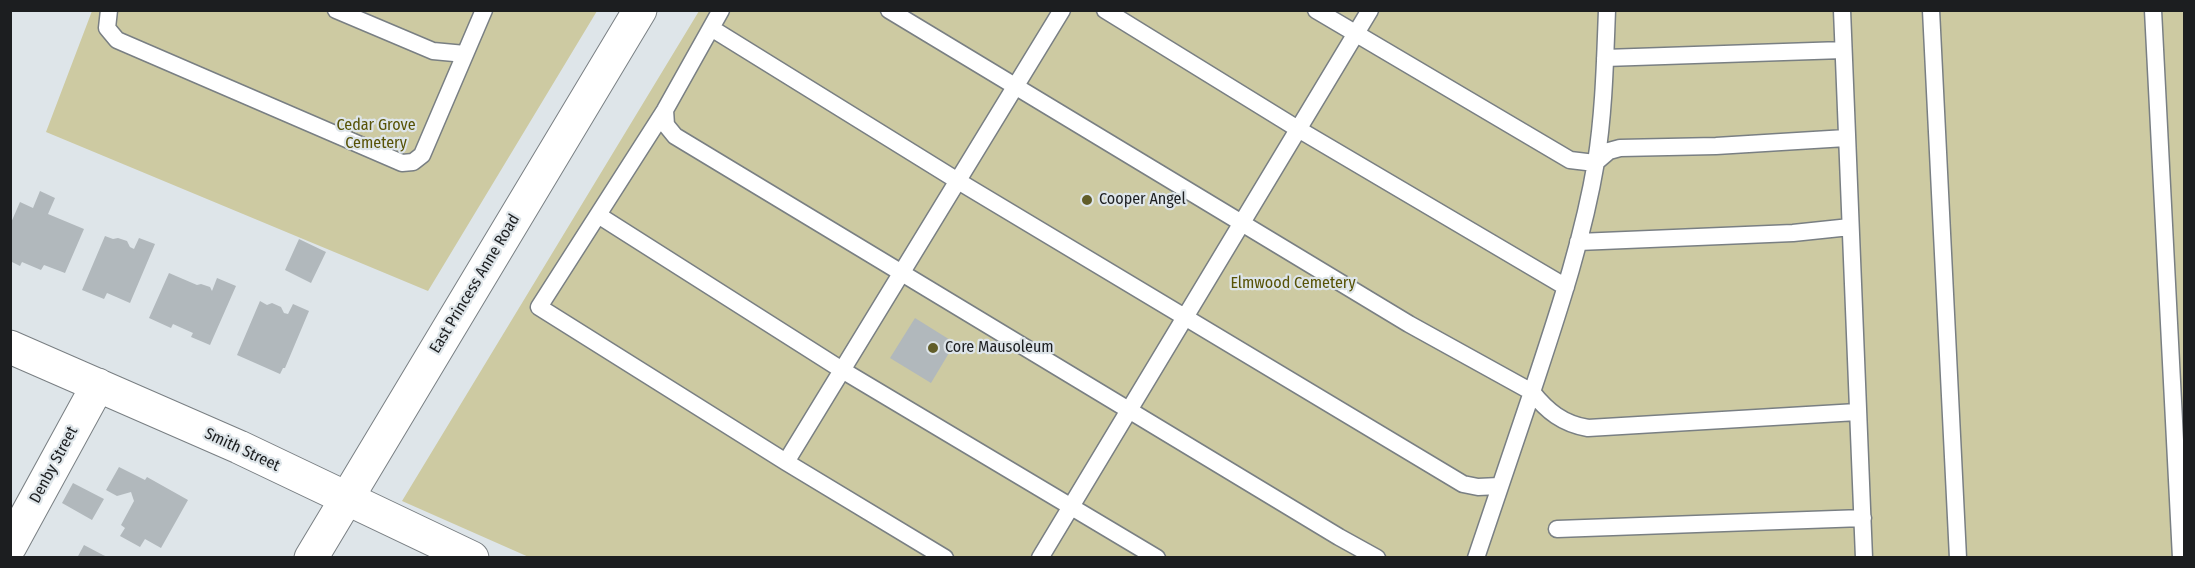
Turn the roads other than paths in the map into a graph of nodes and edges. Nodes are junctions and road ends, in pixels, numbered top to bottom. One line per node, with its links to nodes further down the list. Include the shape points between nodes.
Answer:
1 (109, 10): 18 (lane, via 108,28 117,40 402,163 413,162 422,155)
2 (336, 10): 18 (lane, via 433,51)
3 (484, 10): 18 (lane)
4 (640, 10): 41 (street, East Princess Anne Road)
5 (721, 10): 15 (lane)
6 (889, 10): 20 (lane)
7 (1062, 10): 20 (lane)
8 (1105, 10): 22 (lane)
9 (1316, 10): 16 (lane)
10 (1370, 10): 16 (lane)
11 (1607, 10): 19 (lane)
12 (1842, 10): 17 (lane)
13 (1931, 10): 54 (lane)
14 (2153, 10): 55 (lane)
15 (711, 28): 21 (lane); 25 (lane)
16 (1355, 34): 22 (lane); 24 (lane, via 1570,160)
17 (1843, 50): 19 (lane); 23 (lane)
18 (465, 54)
19 (1605, 58): 24 (lane)
20 (1016, 87): 25 (lane); 27 (lane)
21 (665, 110): 26 (lane); 30 (lane, via 666,125 675,136)
22 (1298, 129): 27 (lane); 31 (lane)
23 (1846, 138): 24 (lane, via 1620,148 1609,151); 28 (lane)
24 (1595, 163): 29 (lane)
25 (958, 181): 30 (lane); 32 (lane)
26 (598, 215): 34 (lane); 39 (lane, via 539,307)
27 (1242, 223): 32 (lane); 36 (lane, via 1409,324)
28 (1850, 226): 29 (lane, via 1793,233); 38 (lane)
29 (1578, 242): 31 (lane)
30 (901, 274): 34 (lane); 37 (lane)
31 (1566, 287): 36 (lane)
32 (1185, 316): 37 (lane); 40 (lane, via 1463,484)
33 (10, 347): 35 (street, Smith Street)
34 (842, 370): 39 (lane); 42 (lane)
35 (98, 385): 41 (street, Smith Street); 45 (street, Denby Street)
36 (1532, 392): 38 (lane, via 1545,408 1571,426 1588,428); 40 (lane)
37 (1129, 410): 42 (lane); 51 (lane)
38 (1857, 412): 43 (lane)
39 (786, 462): 48 (lane)
40 (1499, 486): 52 (lane)
41 (345, 499): 46 (street, East Princess Anne Road); 47 (street, Smith Street)
42 (1071, 505): 49 (lane); 50 (lane)
43 (1863, 518): 44 (lane); 53 (lane)
44 (1557, 530)
45 (10, 546)
46 (311, 558)
47 (472, 558)
48 (945, 558)
49 (1040, 558)
50 (1157, 558)
51 (1377, 558)
52 (1476, 558)
53 (1864, 558)
54 (1958, 558)
55 (2181, 558)

